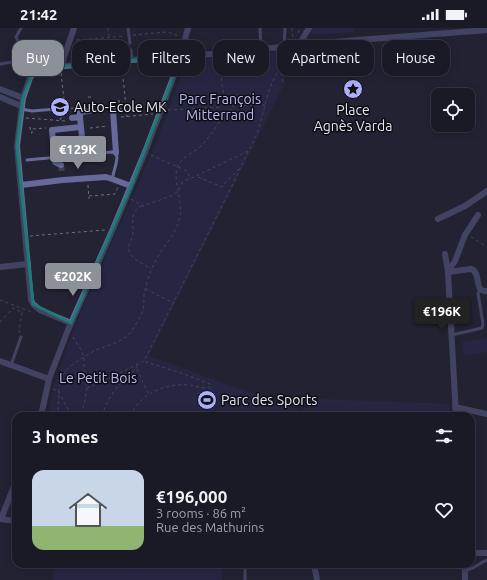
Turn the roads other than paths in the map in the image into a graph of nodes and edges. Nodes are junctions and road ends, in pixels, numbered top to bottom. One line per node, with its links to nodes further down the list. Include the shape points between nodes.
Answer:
1 (21, 28): 9 (lane, via 16,37)
2 (74, 28): 17 (street)
3 (128, 28): 10 (lane)
4 (188, 28): 11 (street)
5 (260, 28): 12 (lane)
6 (285, 28): 13 (lane)
7 (309, 28): 14 (street)
8 (487, 30): 15 (street)
9 (17, 40)
10 (130, 40)
11 (185, 40)
12 (261, 40)
13 (286, 40)
14 (299, 40)
15 (340, 40)
16 (131, 50): 18 (lane)
17 (64, 57)
18 (132, 60): 19 (street); 22 (street)
19 (138, 60)
20 (12, 62): 21 (lane)
21 (0, 64)
22 (64, 66)
23 (27, 76): 25 (lane)
24 (174, 76): 44 (street)
25 (30, 78): 28 (street)
26 (0, 89): 28 (street)
27 (0, 97): 29 (street)
28 (23, 98): 29 (street)
29 (21, 108): 30 (lane); 43 (street, via 17,146)
30 (56, 109)
31 (113, 110): 37 (street)
32 (92, 111): 33 (street)
33 (80, 115): 34 (street); 35 (street)
34 (72, 118)
35 (81, 127): 36 (street); 39 (street, via 52,130 55,162)
36 (84, 148)
37 (116, 154): 38 (lane, via 112,152); 41 (lane)
38 (27, 160)
39 (61, 165)
40 (62, 172): 42 (street)
41 (112, 179): 42 (street, via 106,177); 44 (street)
42 (63, 180): 43 (street)
43 (21, 185): 49 (street)
44 (132, 186): 53 (street)
45 (487, 190): 47 (street, via 464,206)
46 (478, 215): 51 (street, via 465,235)
47 (438, 219)
48 (445, 254): 51 (street)
49 (28, 264): 50 (street); 53 (street, via 33,304 40,310)
50 (0, 267)
51 (448, 272): 52 (street, via 474,270 479,286); 54 (street)
52 (484, 290): 54 (lane, via 478,293 482,328)
53 (71, 323): 58 (street)
54 (451, 335): 59 (street)
55 (21, 337): 57 (lane)
56 (0, 361): 57 (street)
57 (11, 365): 58 (street)
58 (49, 379): 60 (street)
59 (455, 408): 61 (street); 62 (street)
60 (42, 412)
61 (456, 412)
62 (487, 414)
63 (12, 490): 64 (street)
64 (0, 519): 65 (street)
65 (12, 520)
66 (475, 553): 67 (street)
67 (487, 553)
68 (487, 560): 69 (lane)
69 (475, 567)
70 (245, 568): 73 (lane)
71 (315, 568): 74 (street)
72 (465, 568): 75 (street)
73 (245, 580)
74 (317, 580)
75 (465, 580)

